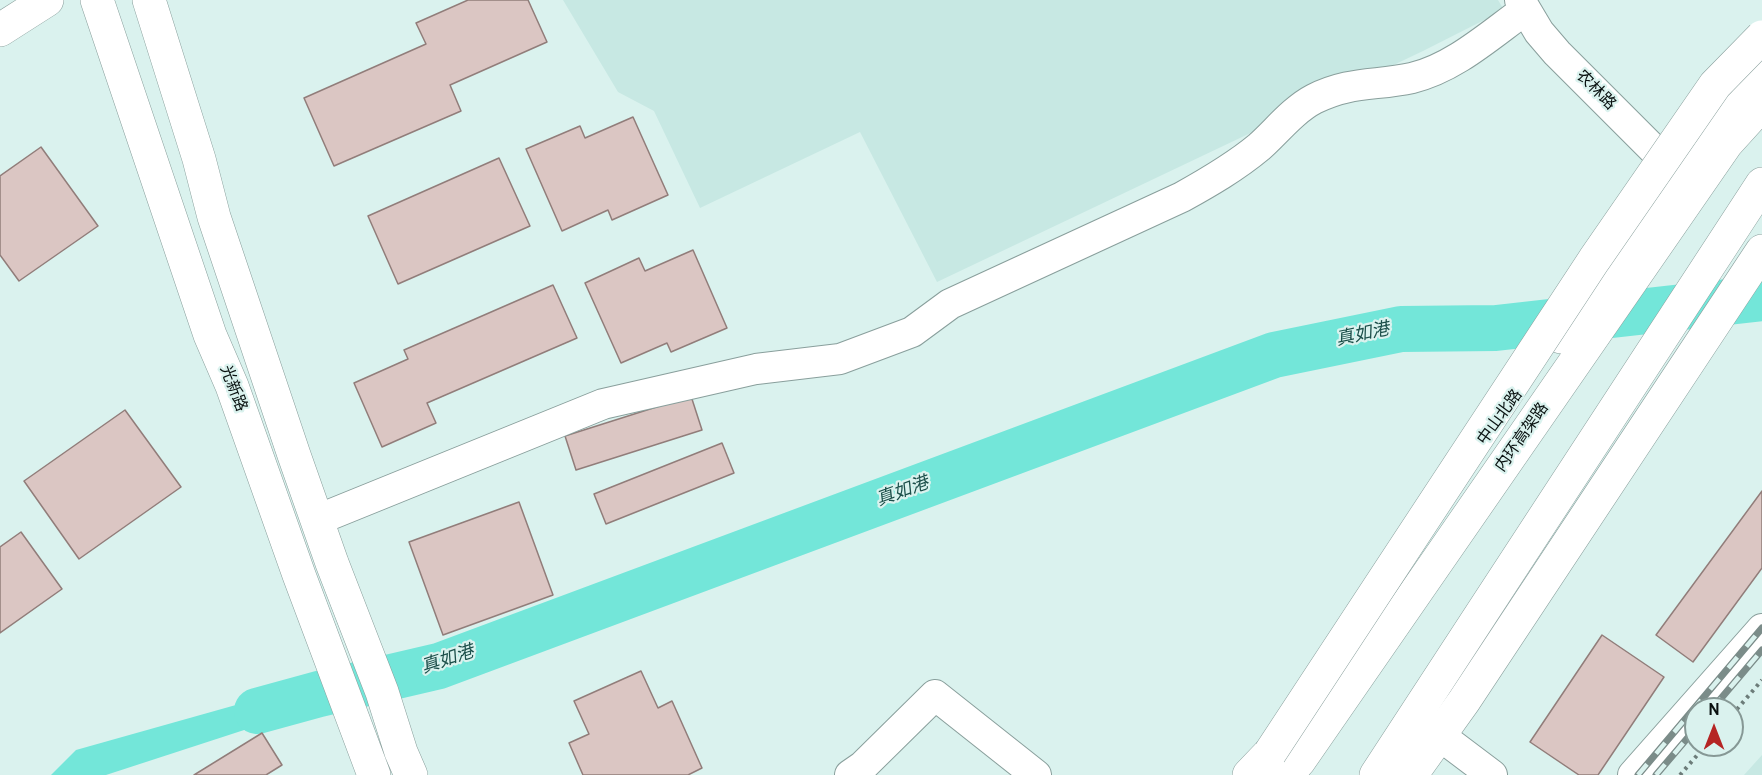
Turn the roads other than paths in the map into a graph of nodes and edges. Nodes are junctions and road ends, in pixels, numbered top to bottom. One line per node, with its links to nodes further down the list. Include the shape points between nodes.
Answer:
1 (47, 0): 5 (main road)
2 (97, 0): 16 (main road, 光新路, via 210,335)
3 (149, 0): 12 (main road, via 214,218)
4 (1522, 5): 9 (street, 农林路, via 1557,53); 12 (street, via 1458,57 1412,78 1354,85 1310,101 1258,148 1216,178 950,304 912,332 840,359 756,369 603,404)
5 (0, 30)
6 (1762, 37): 15 (main road, bridge, via 1715,85 1594,260)
7 (1762, 63): 9 (main road, 中山北路)
8 (1762, 104): 15 (main road, 内环高架路, via 1726,144 1312,741)
9 (1679, 175): 20 (main road, 中山北路, via 1281,717)
10 (1762, 184): 21 (main road)
11 (1762, 251): 14 (main road)
12 (316, 520): 17 (main road)
13 (1762, 629): 24 (street)
14 (1439, 735): 22 (main road); 23 (street)
15 (1269, 768)
16 (374, 775)
17 (411, 775)
18 (850, 775): 19 (street, via 935,695)
19 (1036, 775)
20 (1244, 775)
21 (1376, 775)
22 (1411, 775)
23 (1492, 775)
24 (1633, 775)

